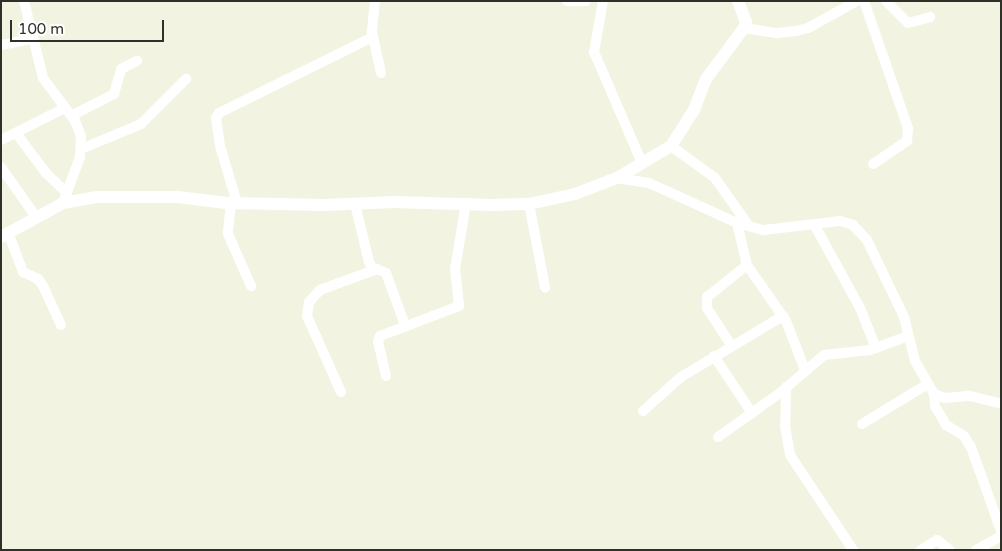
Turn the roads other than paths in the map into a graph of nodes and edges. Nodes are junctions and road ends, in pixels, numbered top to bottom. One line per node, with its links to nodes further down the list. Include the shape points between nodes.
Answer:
1 (24, 1): 12 (street)
2 (375, 1): 11 (street, via 371,24)
3 (567, 1): 4 (street)
4 (586, 1)
5 (603, 1): 22 (street, via 594,52)
6 (738, 1): 10 (street, via 746,22)
7 (886, 1): 9 (street, via 908,23)
8 (860, 2): 10 (street, via 796,31 777,33); 23 (street, via 908,128 907,141)
9 (930, 17)
10 (744, 28): 20 (street, via 706,79 694,110)
11 (373, 37): 15 (street); 27 (street, via 219,113 216,118 220,146)
12 (32, 40): 13 (street); 17 (street, via 43,78)
13 (1, 45)
14 (137, 61): 17 (street, via 121,69 114,94)
15 (381, 73)
16 (186, 79): 21 (street, via 141,124)
17 (68, 112): 18 (street); 21 (street, via 81,136)
18 (16, 133): 19 (street); 26 (street)
19 (1, 140)
20 (671, 146): 22 (street); 34 (street, via 715,178)
21 (80, 149): 26 (street, via 75,176)
22 (642, 163): 25 (street)
23 (873, 164)
24 (1, 167): 31 (street)
25 (617, 178): 30 (street, via 575,194); 32 (street, via 649,183)
26 (65, 198): 27 (street, via 160,197); 31 (street)
27 (234, 203): 29 (street); 38 (street, via 228,234)
28 (466, 203): 29 (street); 30 (street); 41 (street, via 455,269 459,306)
29 (355, 204): 37 (street, via 369,262)
30 (529, 204): 39 (street)
31 (36, 217): 35 (street)
32 (737, 222): 34 (street); 36 (street)
33 (814, 224): 34 (street, via 764,230); 43 (street, via 840,221 853,225 867,240 904,317); 45 (street, via 860,308)
34 (749, 226)
35 (5, 234): 42 (street, via 23,272 38,279 43,286)
36 (747, 266): 40 (street); 44 (street, via 707,297 707,308)
37 (377, 269): 41 (street, via 386,273); 51 (street, via 320,290 309,302 307,316)
38 (251, 286)
39 (545, 287)
40 (783, 316): 44 (street); 47 (street)
41 (405, 324): 48 (street, via 385,332 378,342)
42 (61, 325)
43 (908, 336): 45 (street); 49 (street)
44 (731, 345): 46 (street)
45 (876, 348): 47 (street, via 824,355)
46 (714, 356): 54 (street, via 681,376); 55 (street)
47 (805, 370): 50 (street)
48 (386, 376)
49 (926, 385): 52 (street); 56 (street)
50 (786, 387): 55 (street); 60 (street, via 785,426 790,455)
51 (341, 392)
52 (934, 394): 53 (street, via 944,398 970,396); 58 (street, via 935,406 946,425 964,436 971,447)
53 (1001, 404)
54 (643, 411)
55 (752, 413): 57 (street)
56 (862, 424)
57 (718, 437)
58 (1001, 532)
59 (1001, 536): 63 (street)
60 (853, 550)
61 (922, 550): 62 (street, via 937,540)
62 (950, 550)
63 (976, 550)

